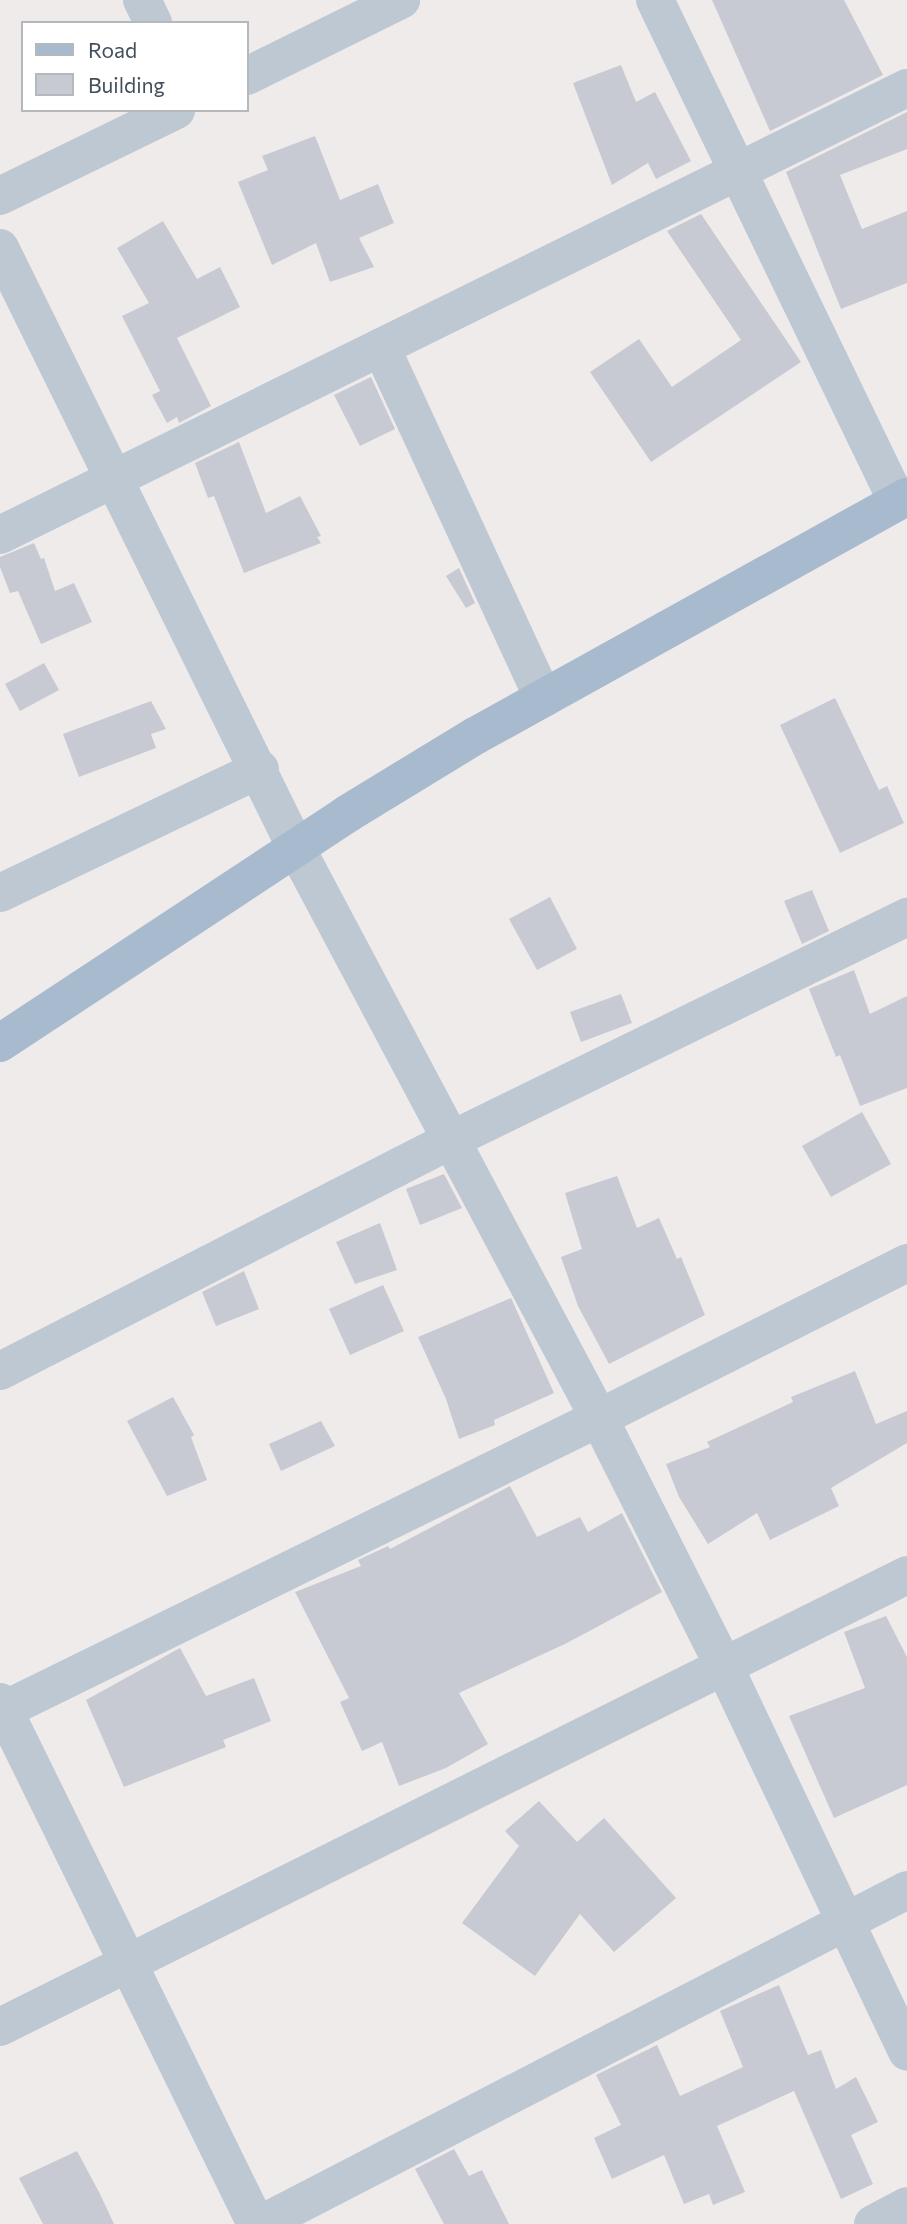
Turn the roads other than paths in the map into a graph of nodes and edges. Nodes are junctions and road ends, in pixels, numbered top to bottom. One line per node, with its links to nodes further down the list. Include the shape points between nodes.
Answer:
1 (142, 0): 4 (street)
2 (401, 0): 5 (street)
3 (655, 0): 8 (street)
4 (152, 21)
5 (248, 76)
6 (907, 88): 8 (street)
7 (172, 112): 9 (street)
8 (738, 170): 11 (street); 13 (street)
9 (0, 196)
10 (0, 248): 12 (street)
11 (382, 346): 12 (street); 15 (street)
12 (113, 480): 14 (street); 16 (street)
13 (902, 499): 15 (main road)
14 (0, 535)
15 (543, 698): 17 (main road)
16 (260, 769): 17 (street); 18 (street)
17 (296, 848): 20 (main road); 21 (street)
18 (0, 893)
19 (907, 917): 21 (street)
20 (0, 1043)
21 (452, 1140): 23 (street); 24 (street)
22 (907, 1263): 24 (street)
23 (0, 1371)
24 (599, 1419): 26 (street); 27 (street)
25 (907, 1575): 26 (street)
26 (724, 1666): 29 (street); 30 (street)
27 (1, 1708): 30 (street)
28 (907, 1890): 29 (street)
29 (846, 1920): 32 (street); 34 (street)
30 (129, 1962): 31 (street); 34 (street)
31 (0, 2027)
32 (907, 2052)
33 (907, 2206): 35 (street)
34 (259, 2224)
35 (873, 2224)

